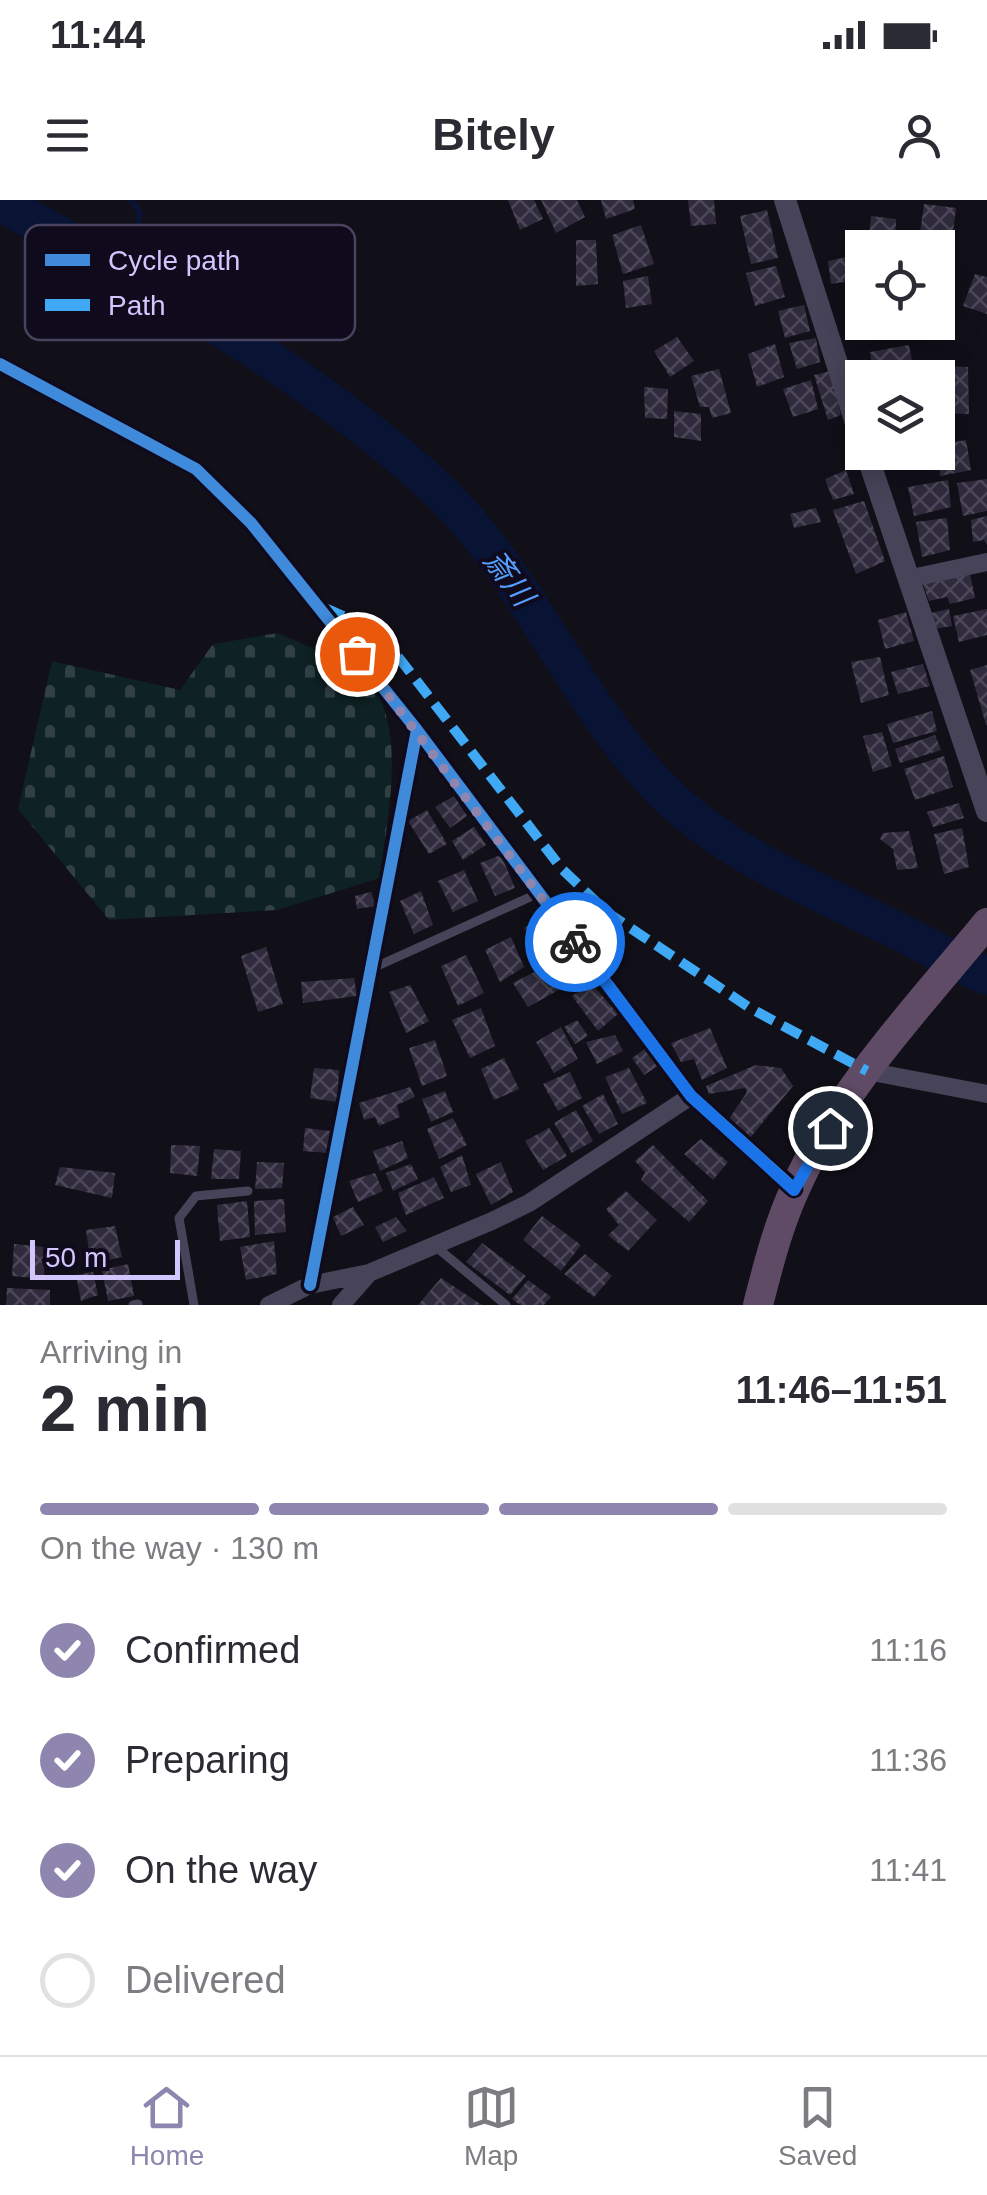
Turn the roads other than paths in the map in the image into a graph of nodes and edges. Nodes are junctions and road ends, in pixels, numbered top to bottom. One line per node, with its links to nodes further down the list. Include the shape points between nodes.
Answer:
1 (784, 200): 3 (street)
2 (0, 364): 7 (street, via 196,469 250,523)
3 (845, 389)
4 (872, 470): 6 (street)
5 (987, 562): 6 (street)
6 (906, 579): 8 (street)
7 (418, 730): 9 (street); 11 (street)
8 (987, 811)
9 (539, 893): 11 (lane); 14 (street)
10 (987, 924): 12 (highway)
11 (371, 969): 19 (street)
12 (873, 1063): 13 (street); 15 (highway)
13 (987, 1094)
14 (691, 1096): 15 (street); 17 (street, via 528,1203)
15 (794, 1190): 24 (highway)
16 (248, 1191): 20 (lane, via 196,1196 179,1218)
17 (433, 1245): 18 (street); 23 (lane)
18 (369, 1273): 19 (street); 22 (street)
19 (310, 1285): 21 (street)
20 (194, 1305)
21 (269, 1305)
22 (341, 1305)
23 (506, 1305)
24 (758, 1305)

